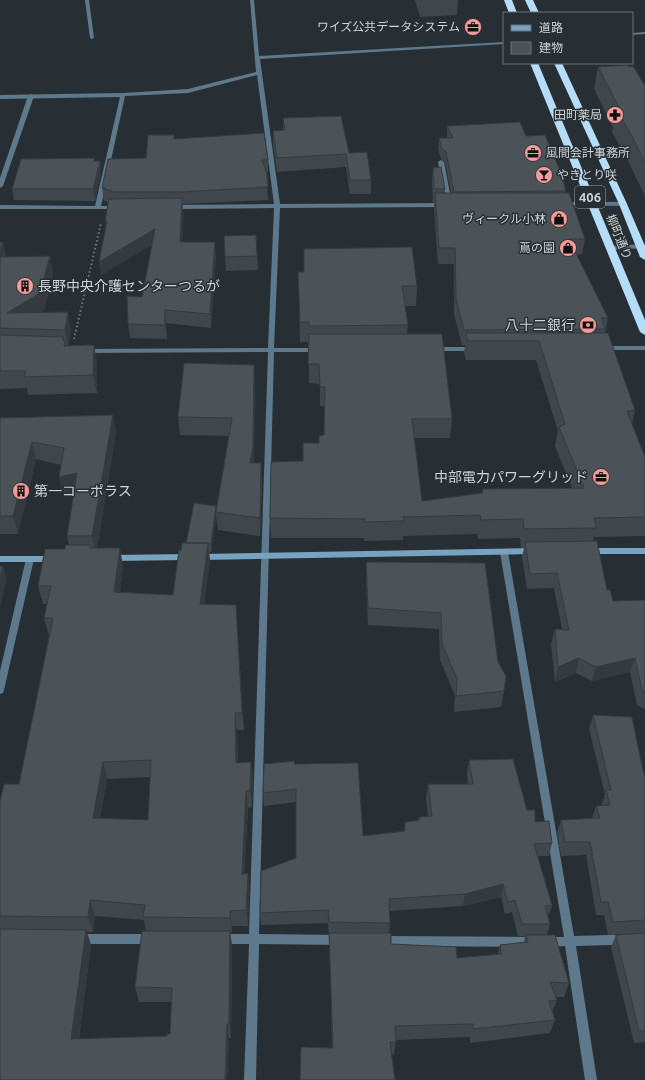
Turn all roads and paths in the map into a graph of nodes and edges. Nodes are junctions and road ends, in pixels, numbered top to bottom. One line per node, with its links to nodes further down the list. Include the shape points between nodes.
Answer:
1 (87, 0): 9 (street)
2 (252, 0): 11 (street)
3 (508, 0): 5 (highway)
4 (529, 0): 6 (highway)
5 (513, 12)
6 (535, 12)
7 (645, 33): 8 (street)
8 (633, 34)
9 (92, 38)
10 (503, 43): 11 (street)
11 (257, 58): 14 (street)
12 (534, 64): 21 (highway, 柳町通り / 406)
13 (558, 64): 22 (highway, 柳町通り / 406)
14 (260, 73): 15 (street, via 188,90); 25 (street)
15 (123, 95): 16 (street); 27 (street)
16 (31, 96): 17 (street); 19 (street)
17 (0, 97)
18 (441, 162): 23 (street)
19 (0, 186)
20 (553, 204): 21 (street)
21 (593, 204): 22 (street); 31 (highway, 柳町通り / 406)
22 (623, 204): 30 (highway, 柳町通り / 406)
23 (449, 205): 24 (street); 25 (street)
24 (457, 205)
25 (278, 206): 29 (street); 38 (street)
26 (0, 207): 27 (street)
27 (101, 208): 28 (street); 40 (path)
28 (120, 208)
29 (168, 208)
30 (643, 246): 31 (street); 32 (highway, 柳町通り / 406)
31 (610, 248): 33 (highway, 柳町通り / 406)
32 (645, 257)
33 (645, 332)
34 (592, 348): 35 (street)
35 (645, 348)
36 (428, 349): 37 (street)
37 (483, 349)
38 (271, 350): 39 (street); 40 (street); 45 (street)
39 (326, 350)
40 (71, 351)
41 (543, 551): 44 (street)
42 (582, 551): 43 (street)
43 (645, 551)
44 (504, 552): 45 (street); 58 (street)
45 (266, 556): 46 (street); 54 (street)
46 (107, 558)
47 (0, 559): 48 (street)
48 (30, 559): 49 (street); 50 (street)
49 (61, 559)
50 (0, 690)
51 (71, 939): 52 (street)
52 (159, 939)
53 (206, 939): 54 (street)
54 (254, 939): 56 (street); 59 (street)
55 (645, 939): 58 (street)
56 (349, 940)
57 (372, 940): 58 (street)
58 (570, 942): 60 (street)
59 (250, 1080)
60 (591, 1080)

